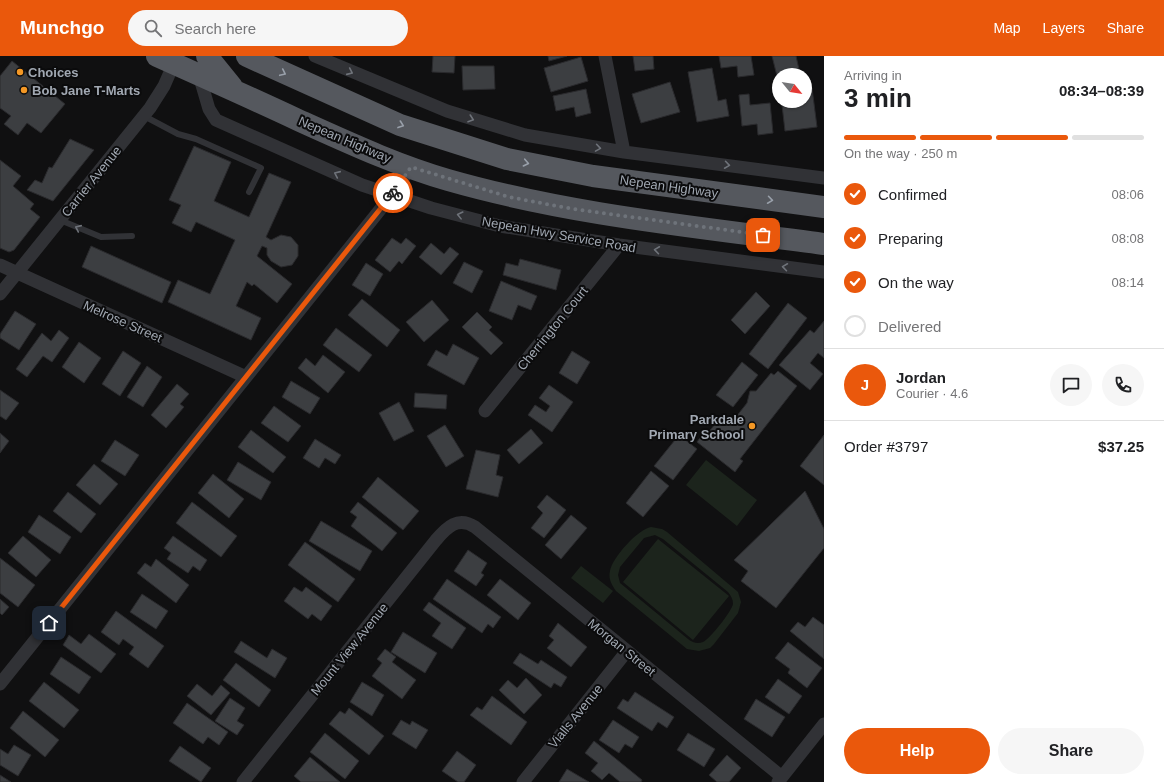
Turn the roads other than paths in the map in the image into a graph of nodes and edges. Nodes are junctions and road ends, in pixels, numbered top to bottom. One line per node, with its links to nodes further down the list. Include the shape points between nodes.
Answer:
1 (247, 56): 12 (highway, Nepean Highway, one-way to 12, via 400,125 507,159 592,176)
2 (314, 56): 7 (street, one-way to 7, via 475,121 550,140)
3 (605, 56): 7 (street)
4 (167, 58): 5 (highway, Nepean Highway); 6 (street, Carrier Avenue, via 160,93)
5 (203, 65): 8 (highway, Nepean Highway, via 237,92 334,136); 11 (street, Nepean Hwy Service Road, one-way to 5, via 362,185 216,120 209,109)
6 (144, 116): 10 (lane, via 178,134 196,139 261,168); 13 (street, Carrier Avenue)
7 (624, 152): 9 (street, one-way to 9)
8 (411, 167): 11 (street); 15 (highway, Nepean Highway, via 501,195 573,209)
9 (824, 178)
10 (250, 192)
11 (392, 194): 16 (street, Nepean Hwy Service Road, one-way to 11, via 500,226 431,208); 21 (street)
12 (824, 207)
13 (60, 220): 14 (lane, one-way to 13, via 96,236); 19 (street, Carrier Avenue)
14 (132, 236)
15 (824, 244)
16 (619, 245): 18 (street, Nepean Hwy Service Road, one-way to 16); 22 (street, Cherrington Court)
17 (0, 265): 19 (street, Melrose Street)
18 (824, 272)
19 (17, 273): 20 (street, Carrier Avenue); 21 (street, Melrose Street)
20 (0, 294)
21 (246, 377): 25 (street)
22 (485, 411)
23 (460, 522): 24 (street, Morgan Street, via 475,527); 28 (street, Mount View Avenue, via 449,526 440,535)
24 (627, 651): 27 (street, Morgan Street); 29 (street, Vialls Avenue)
25 (0, 684)
26 (824, 724): 27 (street)
27 (780, 779)
28 (243, 782)
29 (523, 782)

